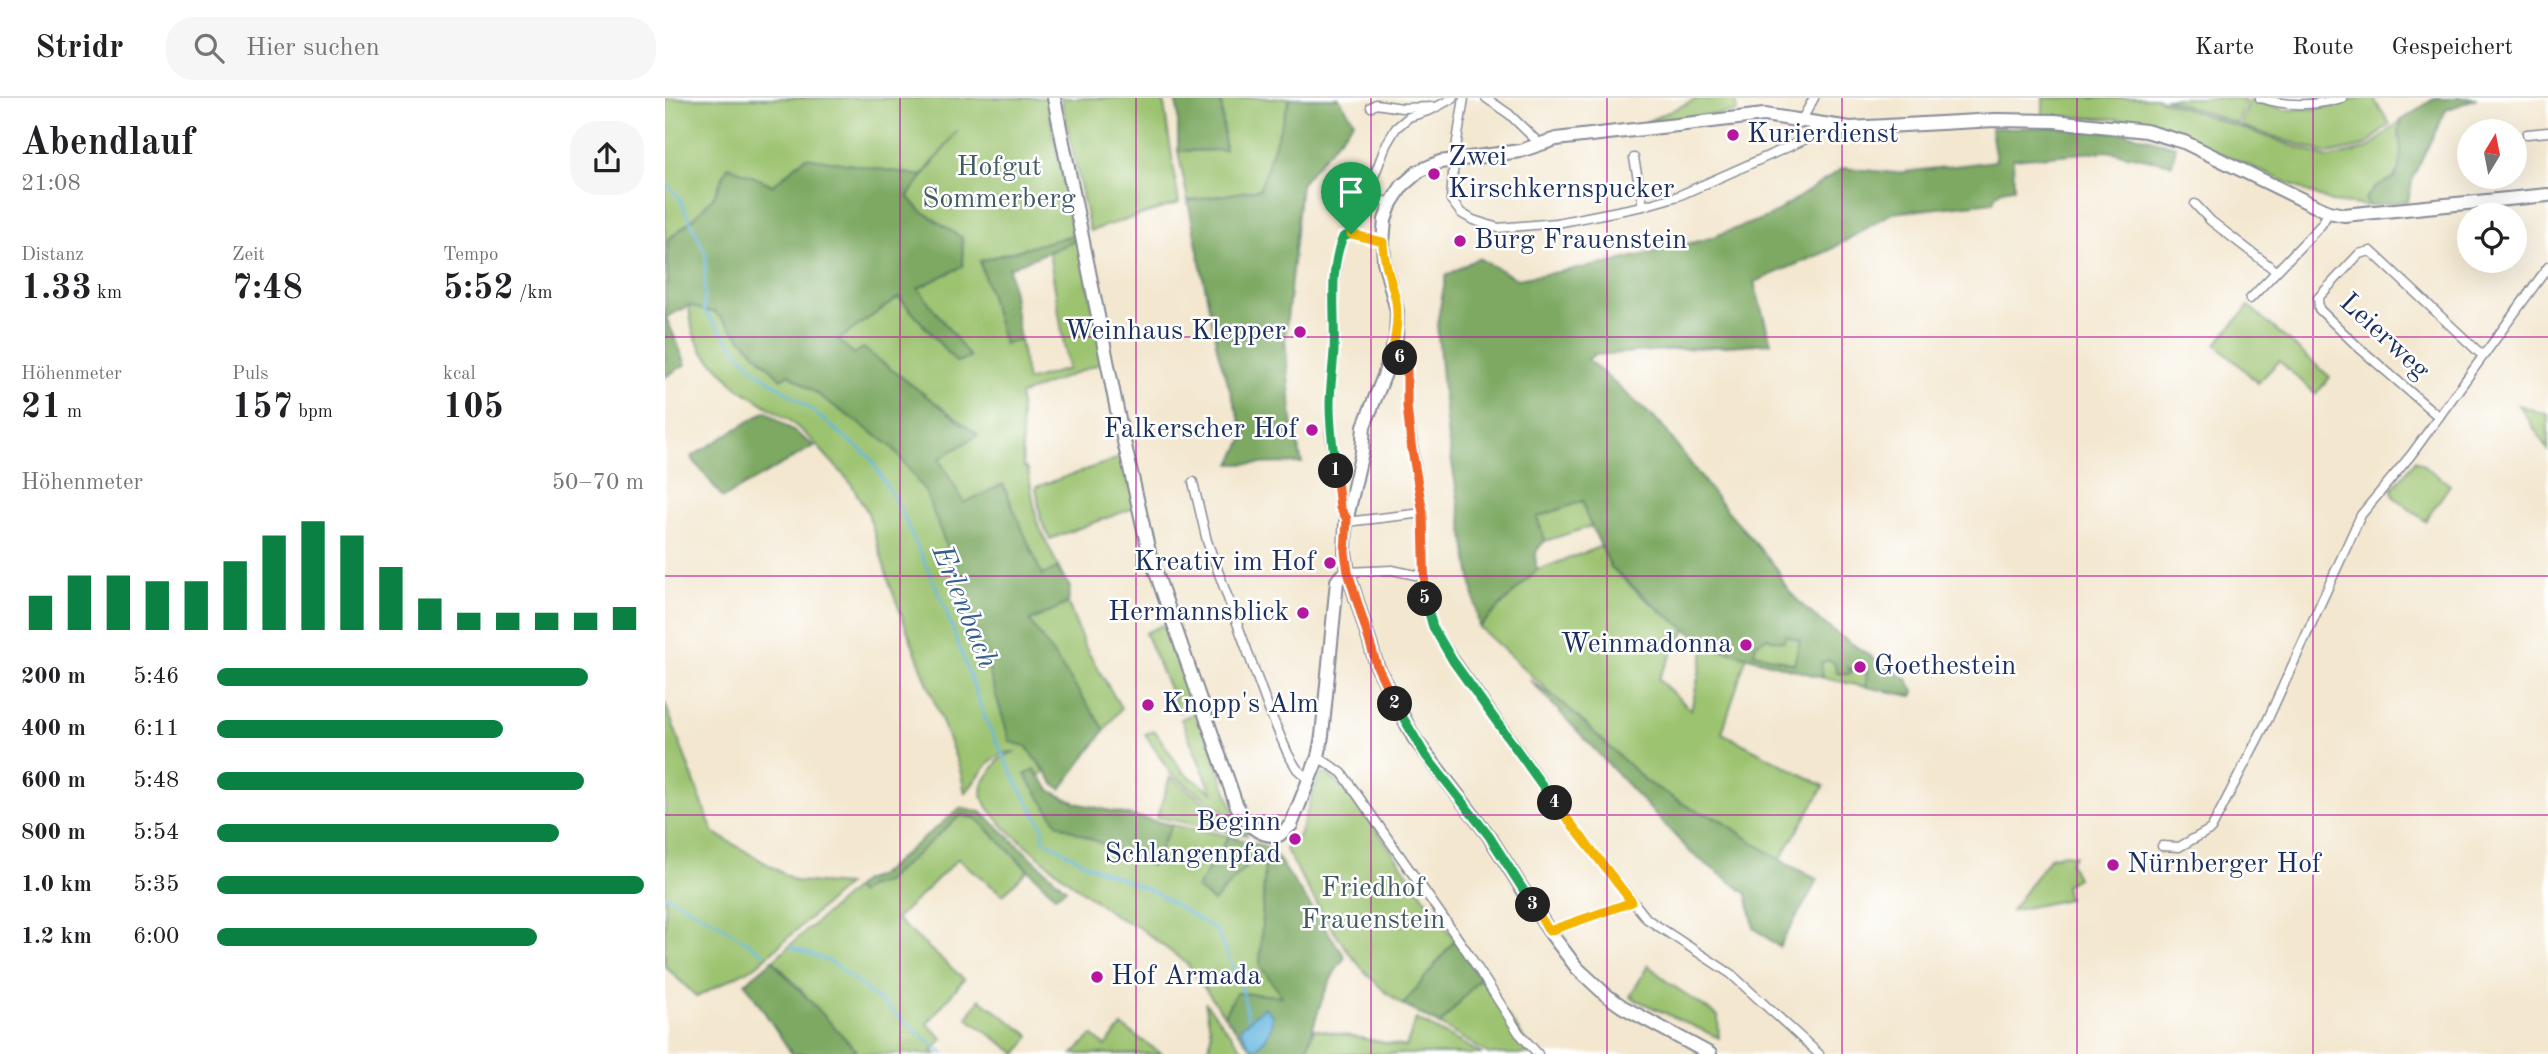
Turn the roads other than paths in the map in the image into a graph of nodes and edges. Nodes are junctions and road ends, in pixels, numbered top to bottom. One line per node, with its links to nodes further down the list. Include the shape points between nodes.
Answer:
1 (1054, 98): 34 (main road, via 1146,540 1236,804 1251,827 1279,835 1291,825)
2 (1453, 98): 9 (street)
3 (1464, 98): 15 (street)
4 (1486, 98): 13 (street)
5 (1814, 98): 10 (street)
6 (2260, 98): 7 (street, via 2296,104)
7 (2342, 98)
8 (1371, 107): 9 (street)
9 (1437, 107): 17 (street, via 1402,122 1385,145 1370,192)
10 (1808, 123): 13 (main road, via 1764,115); 19 (street, via 1810,136 1806,139 1678,196); 20 (main road, via 1863,129 2055,121 2146,131 2184,142)
11 (2548, 132): 12 (street)
12 (2527, 134)
13 (1540, 144): 15 (main road)
14 (1634, 158): 19 (street)
15 (1454, 160): 17 (main road, via 1419,171); 19 (street, via 1451,200 1461,213 1490,226 1509,229 1557,223)
16 (2548, 195): 20 (main road, via 2364,214)
17 (1391, 203): 21 (main road)
18 (2195, 204): 23 (street)
19 (1643, 206)
20 (2329, 212): 23 (street)
21 (1383, 242): 25 (main road, via 1397,311); 30 (street, via 1348,234 1338,252 1330,424 1340,508)
22 (2548, 267): 26 (street)
23 (2276, 271): 24 (street)
24 (2250, 299)
25 (1391, 356): 29 (street, via 1407,366 1409,431); 30 (main road, via 1364,426)
26 (2483, 356): 27 (street); 27 (street, Leierweg, via 2371,251 2359,254 2318,298 2319,309)
27 (2439, 417): 35 (street, via 2352,530 2266,721 2211,829 2179,847)
28 (1193, 482): 34 (street, via 1207,541 1269,710 1288,754)
29 (1423, 513): 30 (street); 32 (street)
30 (1346, 520): 31 (main road)
31 (1348, 572): 32 (street, via 1392,570); 33 (main road, via 1337,581); 37 (main road, via 1377,666 1414,738 1489,836)
32 (1425, 577): 36 (street, via 1433,627 1453,661)
33 (1318, 757): 34 (main road); 38 (street, via 1342,773 1518,1033)
34 (1309, 780)
35 (2162, 846)
36 (1632, 902): 37 (street); 40 (street, via 1647,919 1731,974)
37 (1549, 931): 39 (main road, via 1577,968 1606,995)
38 (1538, 1054)
39 (1710, 1054)
40 (1819, 1054)

